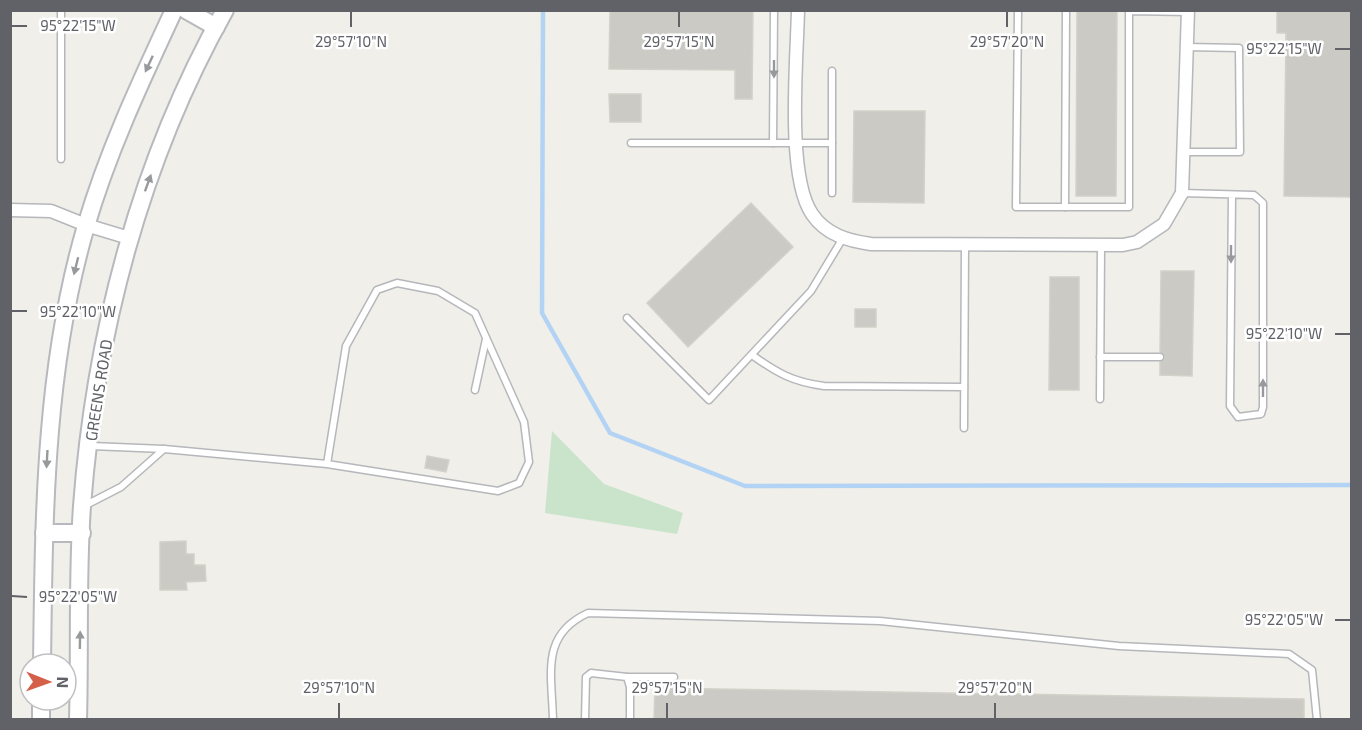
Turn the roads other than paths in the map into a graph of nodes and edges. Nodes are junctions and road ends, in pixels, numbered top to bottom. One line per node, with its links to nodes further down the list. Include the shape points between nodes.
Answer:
1 (61, 10): 19 (lane)
2 (174, 10): 25 (main road, one-way to 25, via 123,119)
3 (186, 10): 11 (main road)
4 (225, 10): 11 (main road, GREENS ROAD)
5 (774, 10): 15 (lane, one-way to 15)
6 (798, 10): 16 (street)
7 (1018, 10): 23 (lane, via 1016,207)
8 (1066, 10): 23 (lane)
9 (1143, 11): 10 (lane); 23 (lane, via 1129,11 1129,207)
10 (1188, 11): 12 (street)
11 (216, 27): 26 (main road, GREENS ROAD, one-way to 11, via 164,141)
12 (1185, 47): 18 (street); 18 (lane, via 1239,48 1239,152)
13 (832, 70): 17 (lane)
14 (631, 143): 15 (lane)
15 (773, 143): 16 (lane)
16 (796, 143): 17 (lane); 27 (street, via 800,187 806,203 813,216)
17 (832, 143): 20 (lane)
18 (1185, 153): 21 (street)
19 (61, 159)
20 (832, 193)
21 (1182, 193): 22 (lane); 29 (street, via 1164,224 1150,236 1130,243)
22 (1232, 195): 22 (lane, one-way to 22, via 1230,406 1238,417 1256,417 1263,407 1264,210 1263,203 1254,195)
23 (1065, 207)
24 (10, 210): 25 (street, via 51,211)
25 (86, 225): 26 (street); 43 (main road, one-way to 43, via 65,314 50,413)
26 (129, 238): 39 (main road, GREENS ROAD, via 108,325)
27 (843, 238): 28 (street, via 872,244); 32 (lane, via 811,291)
28 (965, 244): 29 (street); 35 (lane)
29 (1101, 244): 33 (lane)
30 (627, 318): 32 (lane, via 708,400)
31 (487, 338): 36 (lane); 41 (lane, via 475,313 438,291 396,283 377,290 346,346); 41 (lane, via 524,422 529,462 519,483 498,491)
32 (752, 355): 35 (lane, via 781,376 824,386)
33 (1100, 357): 34 (lane); 37 (lane)
34 (1160, 357)
35 (964, 387): 38 (lane)
36 (475, 390)
37 (1100, 399)
38 (964, 428)
39 (89, 446): 40 (lane); 42 (main road, GREENS ROAD)
40 (164, 449): 41 (lane); 42 (lane, via 121,486)
41 (327, 464)
42 (82, 506): 44 (main road, GREENS ROAD)
43 (44, 533): 44 (main road); 45 (main road)
44 (82, 533): 48 (main road, GREENS ROAD, one-way to 44)
45 (42, 652)
46 (627, 677): 47 (lane); 50 (lane, via 591,673 586,677); 51 (lane)
47 (674, 677)
48 (78, 720)
49 (552, 720): 52 (lane, via 552,653 559,634 571,621 588,614 879,621 1119,646 1288,654 1312,670)
50 (585, 720)
51 (630, 720)
52 (1317, 720)

